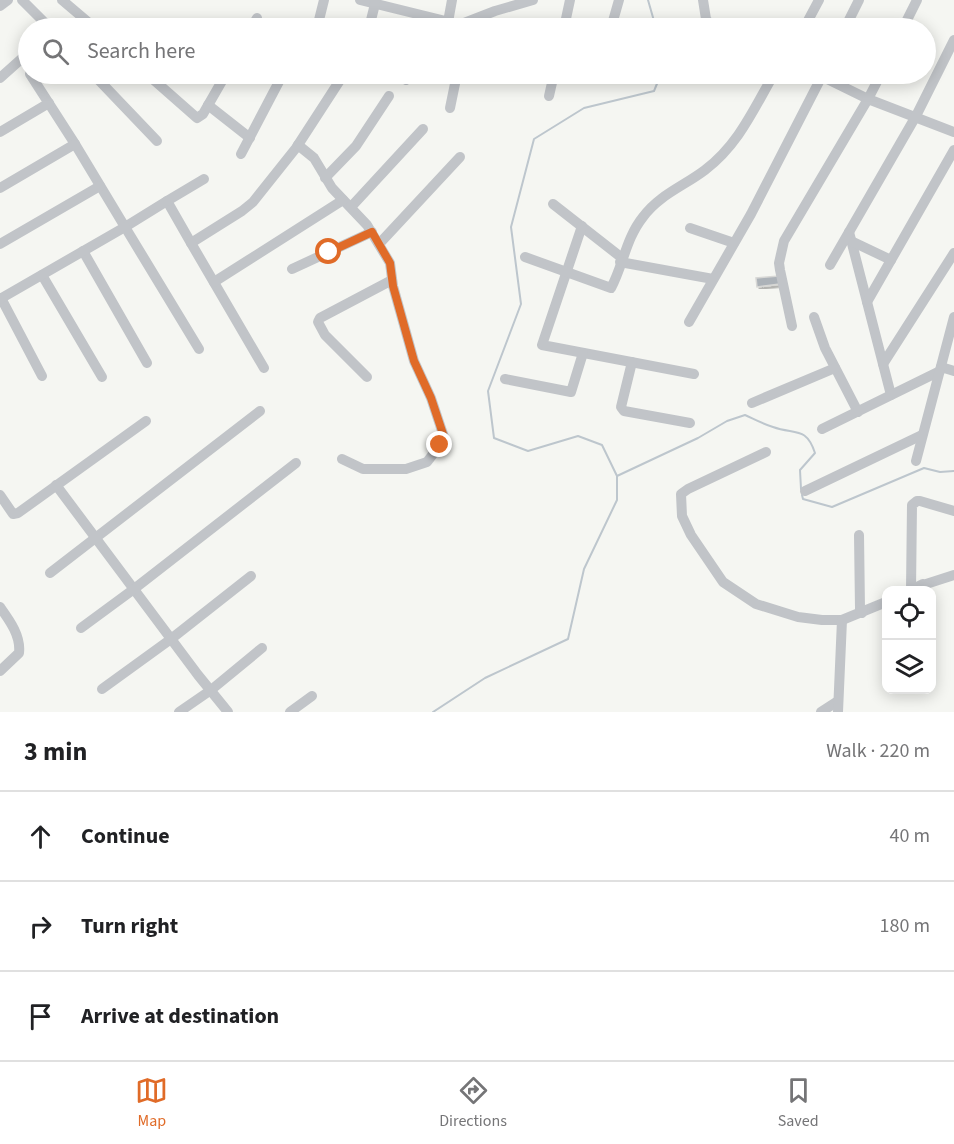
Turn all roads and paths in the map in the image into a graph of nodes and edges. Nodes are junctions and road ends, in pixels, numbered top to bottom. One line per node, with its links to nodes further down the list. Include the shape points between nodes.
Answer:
1 (8, 0): 15 (street)
2 (22, 0): 17 (street)
3 (62, 0): 18 (street)
4 (324, 0): 19 (street)
5 (360, 0): 14 (street)
6 (452, 0): 22 (street)
7 (533, 0): 23 (street)
8 (570, 0): 24 (street)
9 (619, 0): 25 (street)
10 (703, 0): 26 (street)
11 (819, 0): 27 (street)
12 (859, 0): 28 (street)
13 (917, 0): 29 (street)
14 (375, 4): 16 (street); 20 (street)
15 (0, 6)
16 (423, 16): 21 (street)
17 (41, 18)
18 (83, 18)
19 (320, 18)
20 (372, 18)
21 (431, 18)
22 (460, 18)
23 (480, 18)
24 (566, 18)
25 (614, 18)
26 (706, 18)
27 (809, 18)
28 (850, 18)
29 (908, 18)
30 (954, 40): 32 (street)
31 (18, 63): 33 (street)
32 (936, 76)
33 (0, 78)
34 (36, 84): 50 (street)
35 (103, 84): 58 (street)
36 (158, 84): 51 (street, via 197,118)
37 (220, 84): 51 (street)
38 (278, 84): 57 (street)
39 (338, 84): 60 (street)
40 (455, 84): 52 (street)
41 (552, 84): 48 (street)
42 (768, 84): 83 (street, via 736,141 704,171 650,207)
43 (815, 84): 77 (street)
44 (839, 84): 49 (street)
45 (875, 84): 49 (street)
46 (932, 84): 53 (street)
47 (389, 96): 65 (street, via 356,146)
48 (549, 96)
49 (868, 99): 53 (street); 97 (street, via 784,241 779,263)
50 (49, 103): 55 (street); 59 (street)
51 (208, 105): 57 (street)
52 (450, 108)
53 (916, 116): 56 (street); 75 (street)
54 (423, 129): 69 (street)
55 (0, 132)
56 (954, 132)
57 (250, 138): 62 (street)
58 (157, 141)
59 (75, 144): 66 (street); 67 (street)
60 (298, 145): 65 (street, via 314,158); 76 (street, via 253,201)
61 (954, 150): 84 (street)
62 (241, 154)
63 (460, 157): 79 (street)
64 (204, 178): 68 (street)
65 (326, 178): 69 (street)
66 (100, 186): 72 (street); 78 (street)
67 (0, 188)
68 (167, 201): 72 (street); 76 (street)
69 (347, 204): 74 (street); 91 (street)
70 (553, 204): 71 (street)
71 (582, 226): 83 (street); 87 (street)
72 (125, 227): 80 (street); 98 (street)
73 (690, 228): 77 (street)
74 (372, 232): 79 (street); 86 (street)
75 (850, 237): 84 (street); 85 (street); 93 (street)
76 (191, 243): 91 (street)
77 (734, 243): 89 (street)
78 (0, 244)
79 (379, 244): 90 (street, via 390,263)
80 (82, 251): 88 (street); 101 (street)
81 (954, 253): 102 (street)
82 (525, 257): 87 (street)
83 (621, 260): 87 (street, via 610,288); 89 (street)
84 (891, 260): 93 (street)
85 (830, 265)
86 (292, 269)
87 (566, 272): 99 (street, via 542,345)
88 (42, 275): 92 (street); 109 (street)
89 (713, 279): 96 (street)
90 (392, 280): 110 (street, via 318,322 325,335); 121 (street, via 414,361 444,437 427,462 406,468 363,469)
91 (214, 282): 103 (street)
92 (1, 299): 108 (street)
93 (867, 302): 102 (street)
94 (813, 317): 104 (street)
95 (954, 317): 105 (street)
96 (688, 322)
97 (792, 326)
98 (199, 349)
99 (583, 353): 100 (street); 111 (street, via 571,392)
100 (632, 362): 107 (street); 117 (street, via 621,407 624,411)
101 (147, 363)
102 (883, 364): 112 (street)
103 (264, 368)
104 (835, 368): 113 (street); 115 (street)
105 (940, 369): 106 (street); 112 (street); 119 (street)
106 (954, 370)
107 (694, 374)
108 (42, 376)
109 (102, 377)
110 (367, 377)
111 (505, 379)
112 (891, 395): 115 (street)
113 (752, 403)
114 (260, 411): 129 (street)
115 (858, 411): 118 (street)
116 (146, 421): 124 (street)
117 (690, 423)
118 (822, 429)
119 (922, 435): 122 (street); 125 (street)
120 (766, 452): 139 (street, via 681,494 682,516 723,582 756,604 798,617)
121 (342, 459)
122 (915, 461)
123 (296, 463): 135 (street)
124 (56, 485): 126 (street, via 13,514); 129 (street)
125 (805, 491)
126 (0, 495)
127 (954, 511): 133 (street, via 920,501 912,505)
128 (859, 535): 138 (street)
129 (96, 538): 130 (street); 135 (street)
130 (50, 573)
131 (954, 575): 134 (street)
132 (251, 576): 141 (street)
133 (911, 586)
134 (918, 586)
135 (134, 589): 140 (street); 141 (street)
136 (882, 604): 138 (street)
137 (0, 608): 143 (street, via 20,647 19,653)
138 (862, 613): 139 (street)
139 (842, 620): 147 (street)
140 (81, 628)
141 (171, 639): 144 (street); 145 (street)
142 (262, 648): 145 (street)
143 (0, 671)
144 (102, 689)
145 (211, 690): 148 (street); 149 (street)
146 (312, 696): 150 (street)
147 (838, 706): 151 (street)
148 (179, 712)
149 (228, 712)
150 (290, 712)
151 (821, 712)

